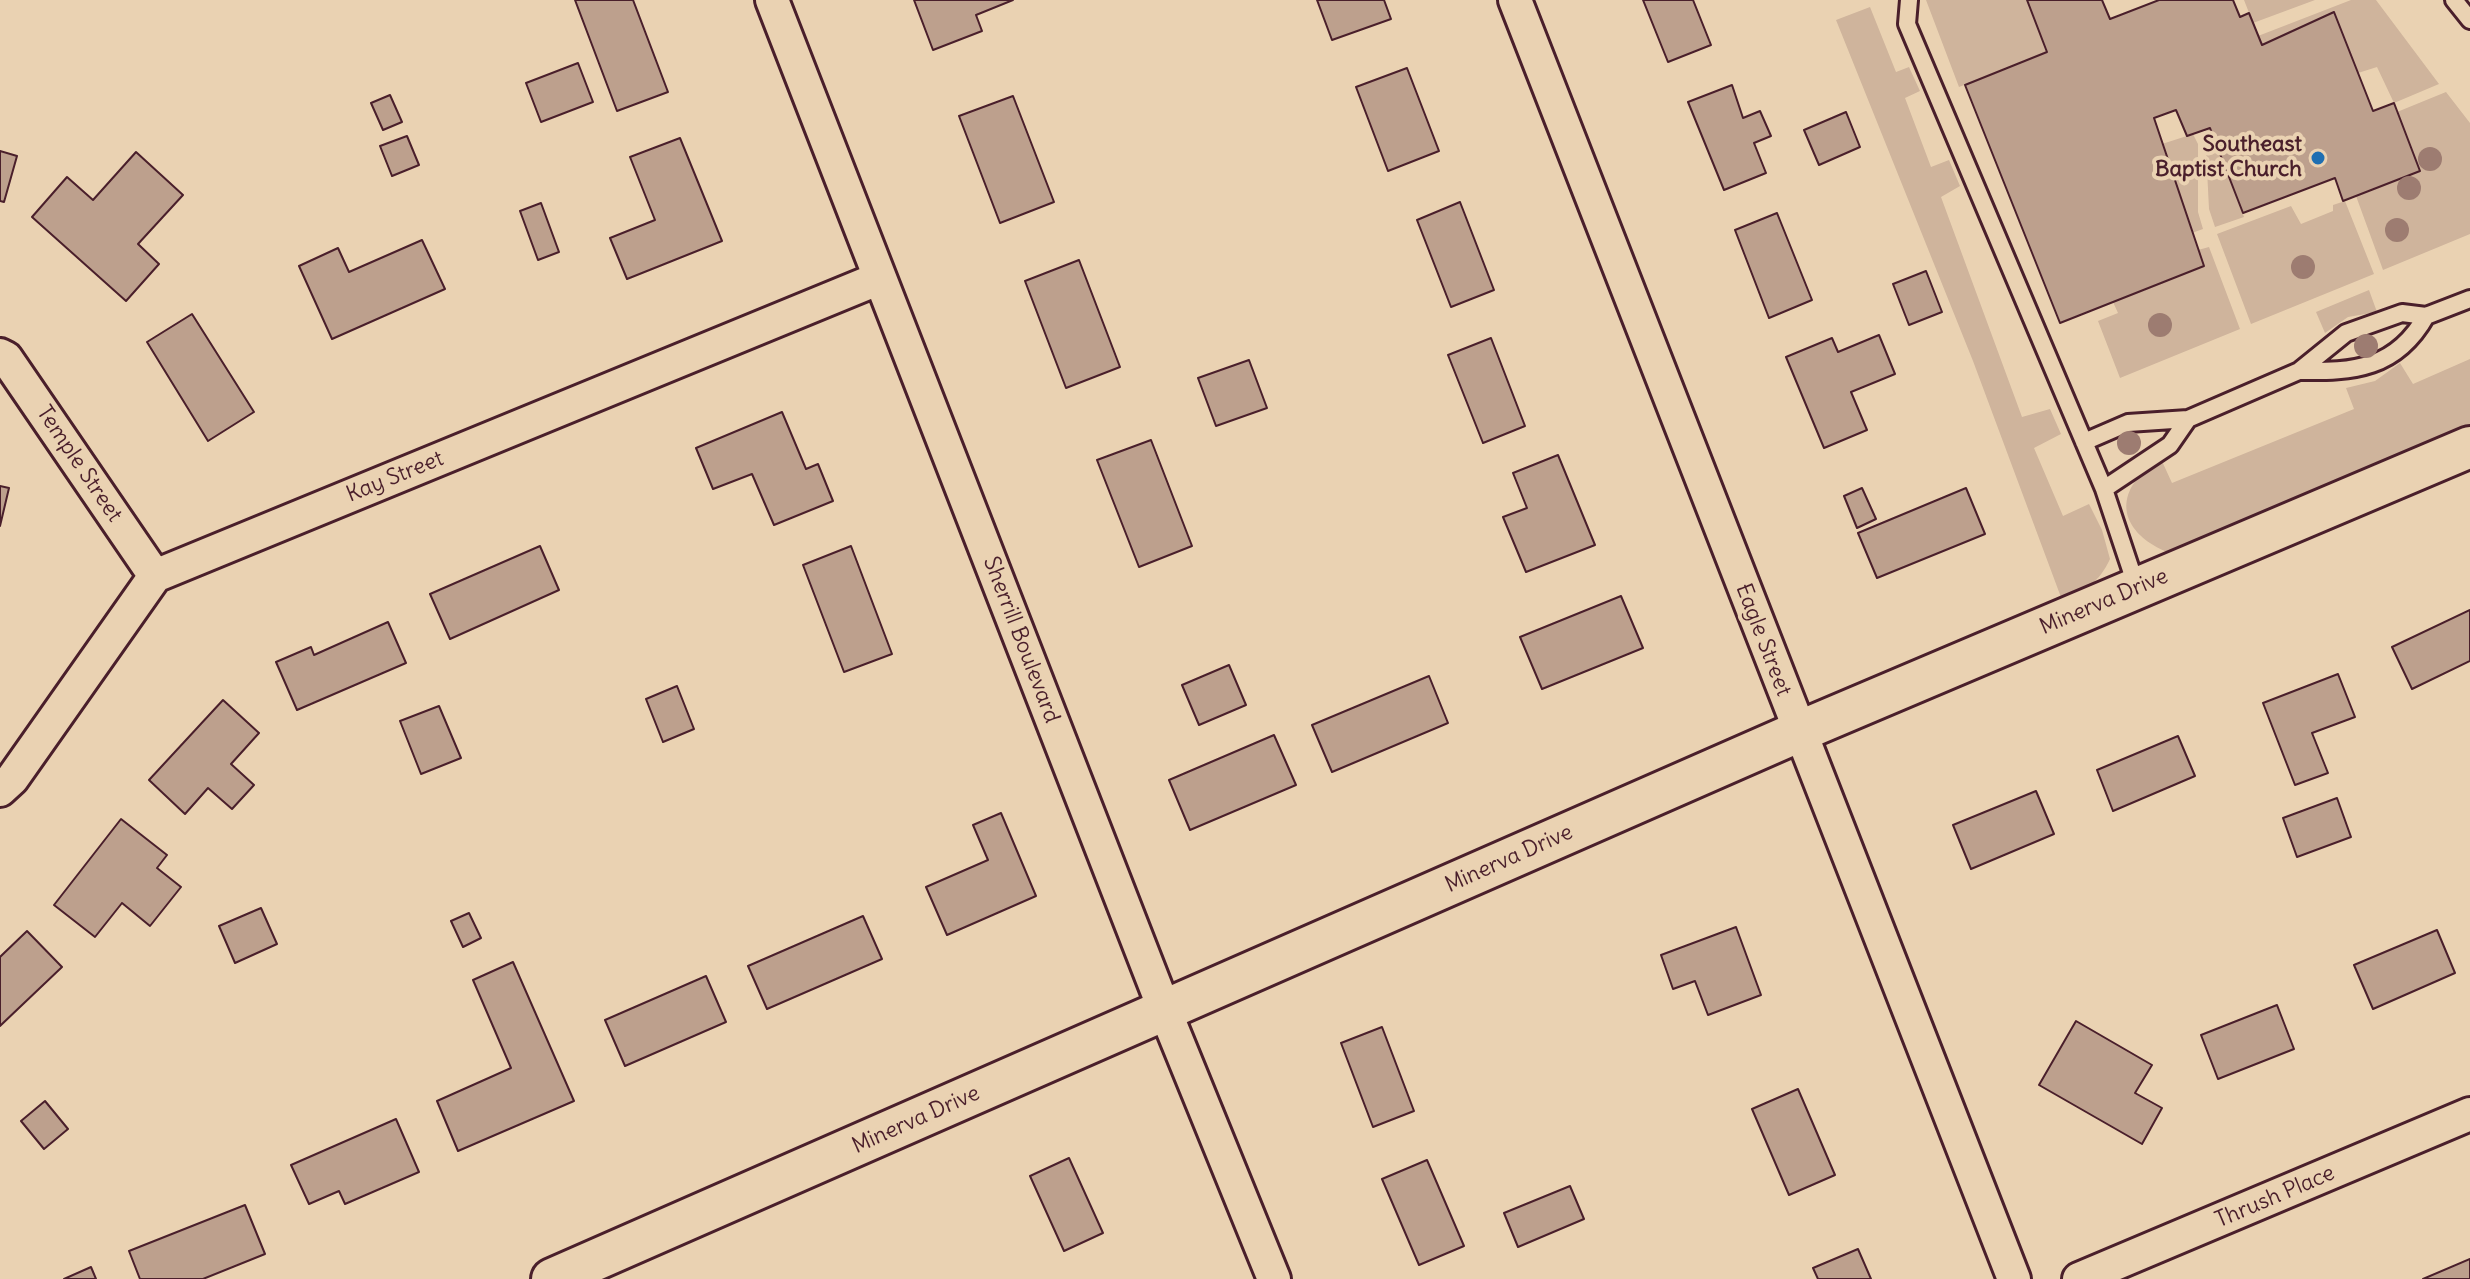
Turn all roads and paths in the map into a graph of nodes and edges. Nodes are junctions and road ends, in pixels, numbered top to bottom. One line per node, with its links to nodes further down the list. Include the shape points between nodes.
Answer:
1 (772, 0): 6 (street, Sherrill Boulevard)
2 (1515, 0): 17 (street, Eagle Street)
3 (1909, 0): 12 (lane, via 1907,24)
4 (2454, 0): 5 (lane)
5 (2470, 20)
6 (880, 278): 15 (street, Kay Street); 19 (street, Sherrill Boulevard)
7 (2470, 299): 8 (lane)
8 (2426, 316): 10 (lane, via 2402,313 2346,333); 10 (lane, via 2414,337 2363,369)
9 (0, 355): 15 (street, Temple Street)
10 (2299, 371): 11 (lane)
11 (2188, 419): 12 (lane, via 2128,423); 14 (lane, via 2170,445)
12 (2084, 442): 14 (lane)
13 (2470, 447): 16 (street, Minerva Drive)
14 (2104, 489): 16 (lane)
15 (155, 576): 18 (street)
16 (2137, 588): 17 (street, Minerva Drive)
17 (1798, 732): 19 (street, Minerva Drive); 23 (street, Eagle Street)
18 (0, 790)
19 (1165, 1011): 21 (street, Minerva Drive); 22 (street, Sherrill Boulevard)
20 (2470, 1114): 24 (street, Thrush Place)
21 (552, 1279)
22 (1274, 1279)
23 (2014, 1279)
24 (2079, 1279)

